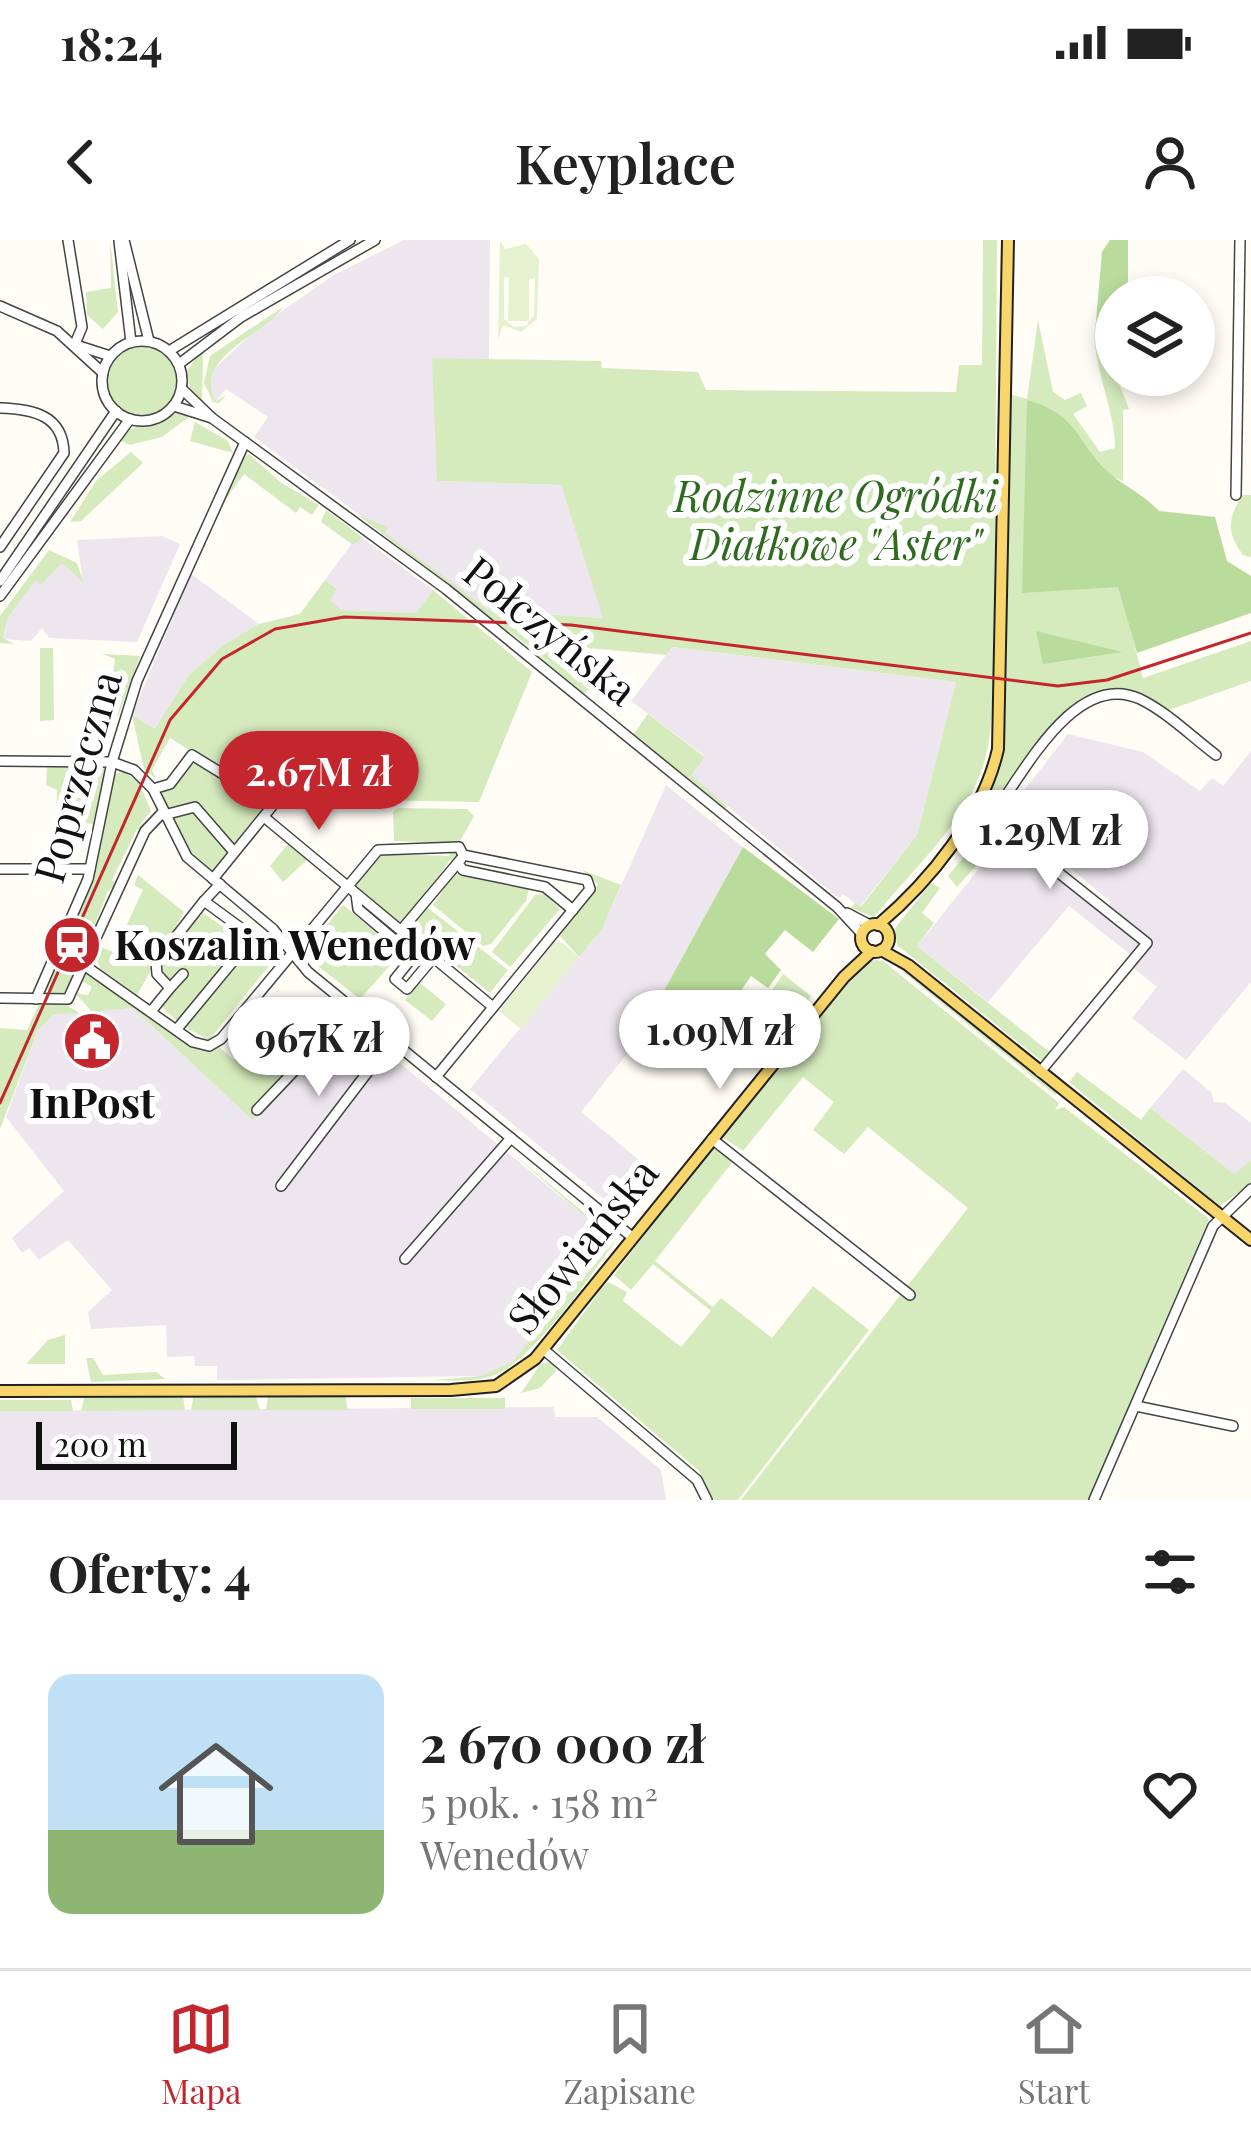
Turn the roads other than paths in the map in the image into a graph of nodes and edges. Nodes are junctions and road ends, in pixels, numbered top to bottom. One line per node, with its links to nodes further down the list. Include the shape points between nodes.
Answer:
1 (68, 240): 10 (street, via 82,327)
2 (122, 240): 8 (street); 9 (street)
3 (350, 240): 11 (street)
4 (375, 240): 13 (street, via 235,321)
5 (1008, 240): 31 (main road, Słowiańska, via 1003,711 996,760)
6 (1240, 240): 22 (street)
7 (0, 306): 10 (street)
8 (149, 341): 9 (street); 11 (street)
9 (131, 342): 12 (street)
10 (75, 344): 12 (street); 14 (street)
11 (169, 351): 13 (street)
12 (110, 356): 14 (street)
13 (179, 364): 15 (street)
14 (103, 373): 18 (street)
15 (182, 389): 16 (street); 19 (street, Połczyńska)
16 (174, 406): 19 (street, Połczyńska); 20 (street, via 149,421)
17 (0, 408): 23 (street, via 46,416 63,439 60,463)
18 (116, 411): 20 (street); 25 (street)
19 (212, 418): 21 (street, Połczyńska)
20 (130, 419): 26 (street)
21 (245, 442): 29 (street, Poprzeczna, via 137,682); 48 (street, Połczyńska, via 446,589)
22 (1236, 495)
23 (5, 533): 24 (street)
24 (0, 547)
25 (0, 581)
26 (0, 596)
27 (1216, 755): 34 (street, via 1143,701 1102,696 1069,715)
28 (0, 761): 29 (street)
29 (112, 762): 30 (street); 38 (street, Poprzeczna)
30 (153, 789): 32 (street); 33 (street, via 170,784 192,755 273,805)
31 (976, 807): 34 (street); 48 (main road, Słowiańska)
32 (164, 813): 35 (street, via 195,807); 40 (street, via 180,849); 53 (street, via 146,831)
33 (264, 817): 35 (street); 42 (street)
34 (991, 817): 65 (street, via 1147,943)
35 (234, 852): 40 (street)
36 (460, 860): 39 (street); 41 (street, via 463,870); 42 (street, via 459,847 386,847); 46 (street)
37 (0, 868): 38 (street)
38 (90, 869): 57 (street, Poprzeczna)
39 (536, 869): 41 (street); 45 (street, via 587,880 590,890)
40 (216, 882): 44 (street); 51 (street)
41 (533, 884): 45 (street)
42 (346, 885): 43 (street); 51 (street)
43 (356, 894): 46 (street); 49 (street, via 358,909 397,942)
44 (204, 902): 47 (street); 55 (street, via 156,962)
45 (573, 910): 58 (street)
46 (403, 928): 49 (street)
47 (254, 937): 50 (street); 63 (street)
48 (875, 938): 65 (main road, Połczyńska); 69 (main road, Słowiańska)
49 (416, 945): 52 (street); 52 (street, via 395,979 407,989)
50 (275, 951)
51 (291, 951): 60 (street); 64 (street)
52 (433, 958): 58 (street)
53 (84, 964): 57 (street, via 68,999); 59 (street)
54 (183, 974): 55 (street)
55 (170, 988): 59 (street)
56 (0, 998): 57 (street)
57 (36, 999)
58 (494, 1007): 66 (street)
59 (152, 1009): 63 (street)
60 (244, 1012): 61 (street); 62 (street, via 301,1058)
61 (236, 1023): 63 (street, via 209,1046); 67 (street, via 296,1069)
62 (330, 1023)
63 (177, 1029)
64 (392, 1040): 66 (street); 70 (street)
65 (1040, 1072): 72 (main road, Połczyńska)
66 (436, 1077): 68 (street)
67 (257, 1110)
68 (511, 1138): 73 (street); 75 (street)
69 (712, 1139): 73 (main road, Słowiańska); 76 (street)
70 (281, 1186)
71 (1251, 1189): 72 (street)
72 (1219, 1216): 74 (main road, Połczyńska); 79 (street)
73 (632, 1237): 77 (main road, Słowiańska)
74 (1251, 1240)
75 (405, 1259)
76 (910, 1295)
77 (543, 1349): 78 (main road, Słowiańska, via 511,1378 477,1389); 81 (street, via 697,1480)
78 (0, 1391)
79 (1136, 1406): 80 (street); 82 (street)
80 (1233, 1426)
81 (707, 1500)
82 (1094, 1500)

